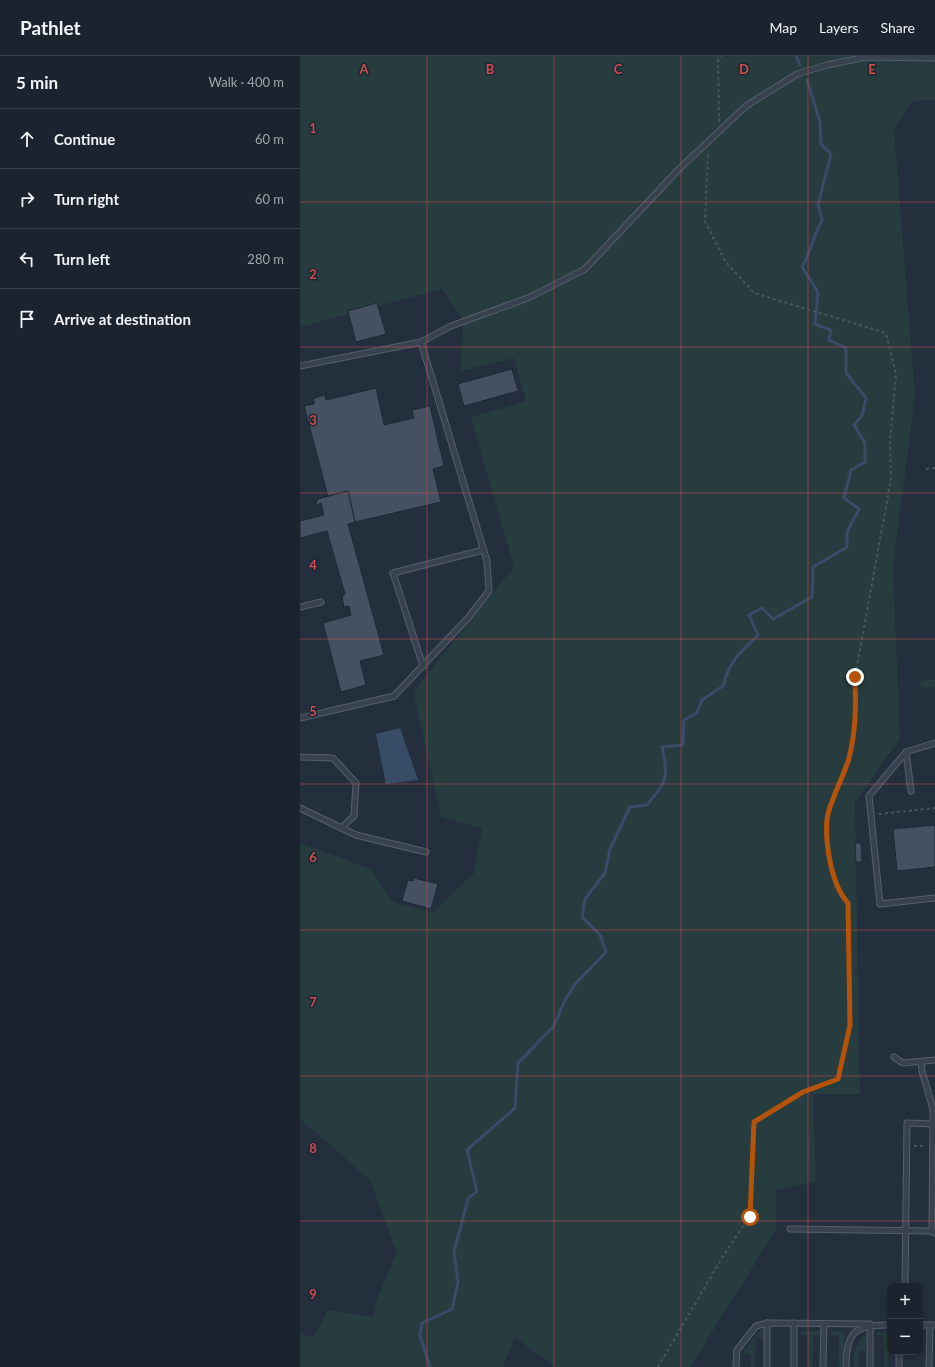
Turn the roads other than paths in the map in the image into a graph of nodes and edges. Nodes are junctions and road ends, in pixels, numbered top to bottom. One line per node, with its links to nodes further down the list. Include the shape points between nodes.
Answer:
1 (935, 58): 2 (lane, via 866,57 797,74 746,106 679,169 585,269 528,298 452,326)
2 (421, 342): 3 (lane); 4 (lane)
3 (300, 366)
4 (483, 550): 7 (lane, via 487,561 489,591 468,618); 7 (lane, via 393,573)
5 (320, 602): 6 (lane)
6 (300, 607)
7 (423, 666): 8 (lane, via 394,696)
8 (300, 718)
9 (935, 743): 10 (lane)
10 (906, 752): 12 (lane); 16 (lane, via 870,796 880,904)
11 (300, 757): 14 (lane, via 333,758 356,783 354,816)
12 (911, 791)
13 (300, 808): 14 (lane)
14 (341, 828): 15 (lane, via 356,835)
15 (426, 852)
16 (935, 898)
17 (894, 1056): 19 (lane, via 903,1064)
18 (935, 1060): 19 (lane)
19 (922, 1062): 20 (lane, via 922,1071 934,1109)
20 (933, 1124): 22 (lane, via 907,1123); 23 (lane)
21 (790, 1229): 22 (lane)
22 (906, 1231): 23 (lane); 24 (lane)
23 (933, 1232)
24 (905, 1283)
25 (767, 1323): 26 (lane); 32 (lane, via 756,1326 737,1350); 33 (lane)
26 (794, 1323): 27 (lane); 34 (lane)
27 (824, 1324): 28 (lane); 35 (lane)
28 (870, 1324): 29 (lane); 36 (lane, via 856,1332 849,1340); 37 (lane)
29 (887, 1325)
30 (932, 1325): 39 (lane)
31 (899, 1355): 38 (lane)
32 (736, 1367)
33 (766, 1367)
34 (794, 1367)
35 (823, 1367)
36 (846, 1367)
37 (870, 1367)
38 (899, 1367)
39 (929, 1367)

